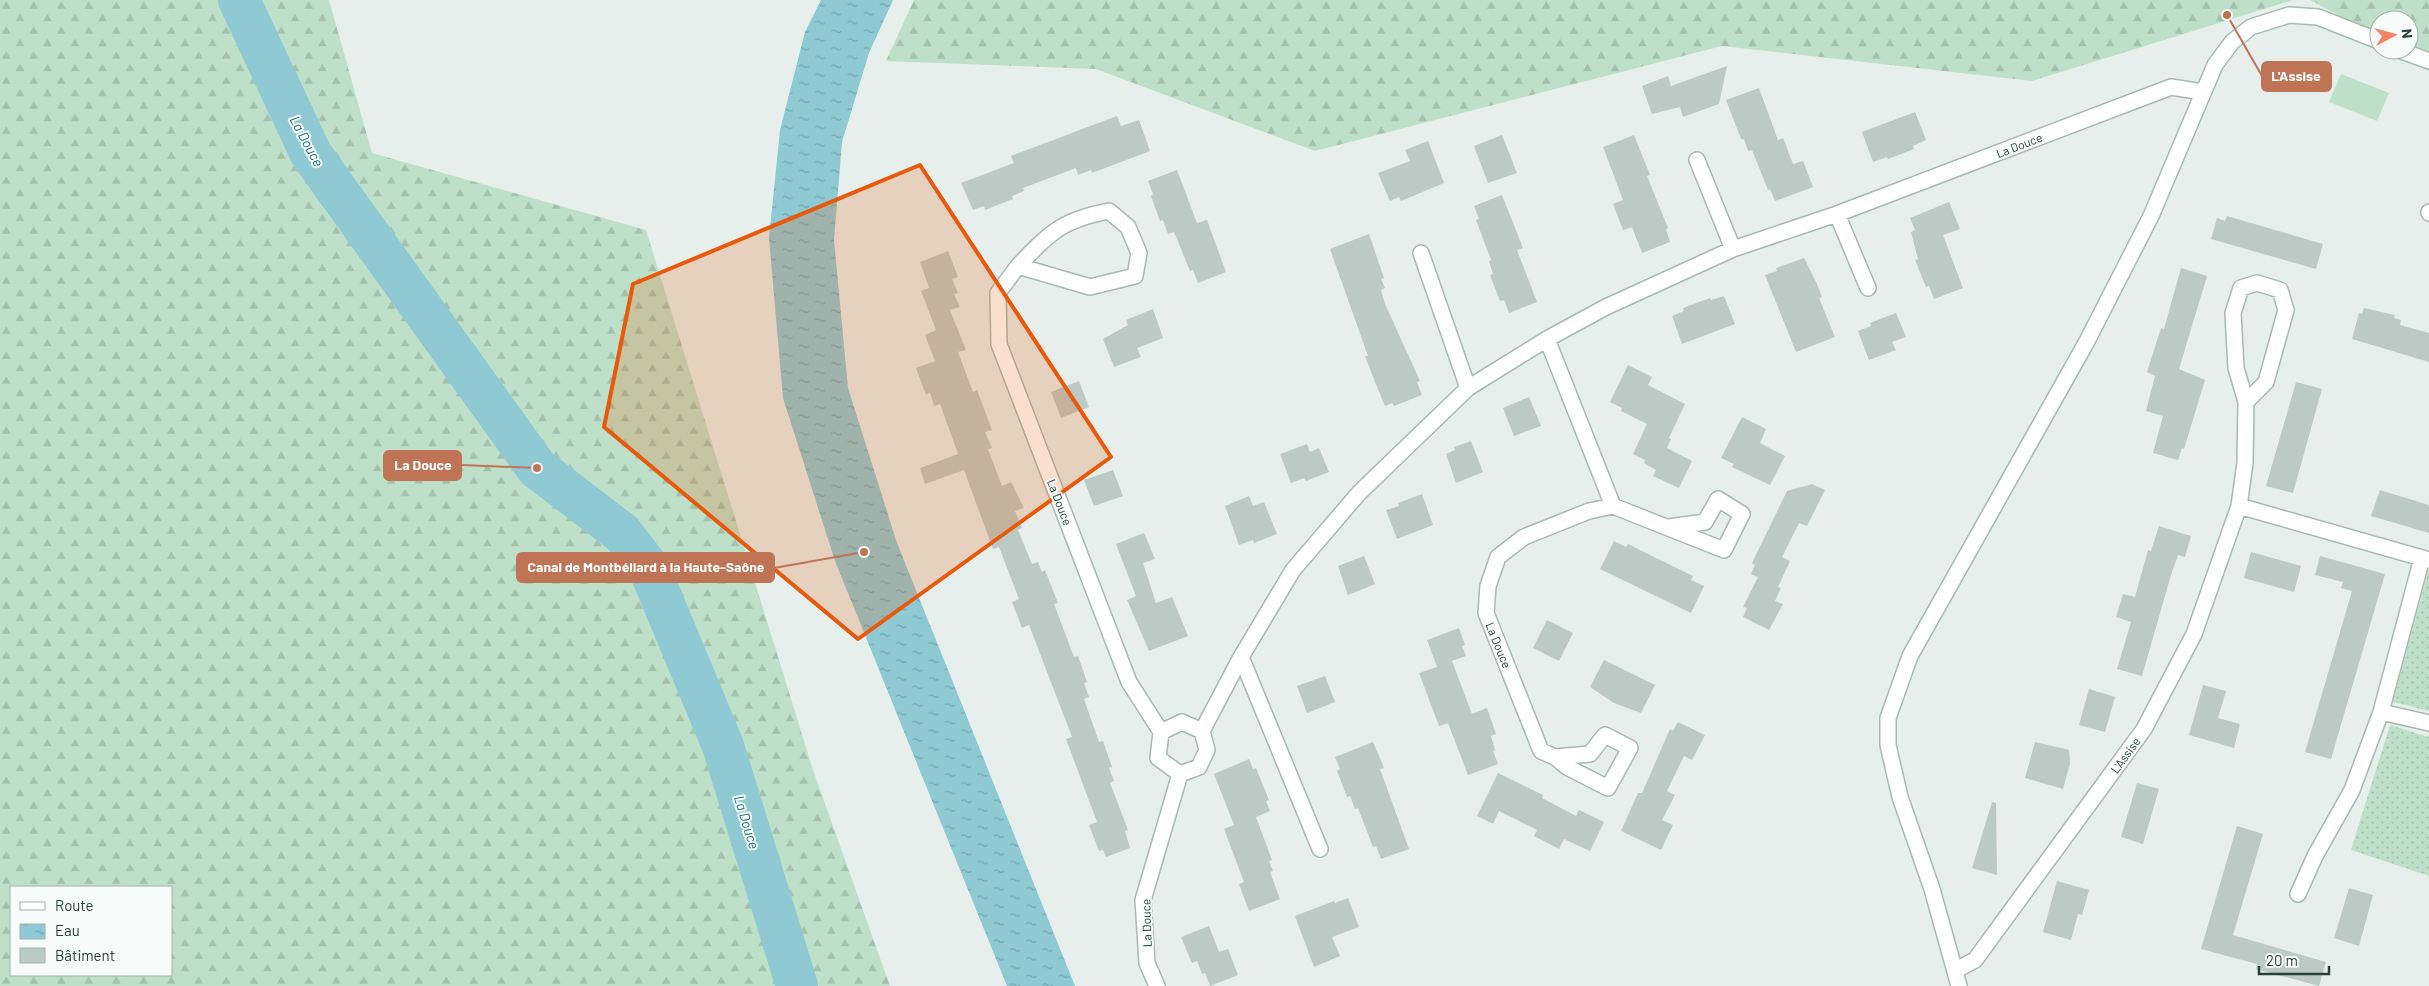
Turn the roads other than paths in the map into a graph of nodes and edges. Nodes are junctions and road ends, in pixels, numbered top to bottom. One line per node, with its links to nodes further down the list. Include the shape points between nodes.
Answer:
1 (2369, 37): 2 (street, via 2318,17 2289,15 2274,18 2251,27 2232,42 2215,65)
2 (2203, 92): 4 (street, La Douce, via 2172,87); 25 (street, via 2146,224 2086,343 1910,656 1888,718 1888,745 1895,781)
3 (1697, 160): 5 (street)
4 (1837, 214): 5 (street, La Douce); 8 (street)
5 (1733, 249): 9 (street, La Douce)
6 (1421, 253): 10 (street)
7 (1018, 266): 7 (street, La Douce, via 1090,287 1135,276 1139,253 1128,227 1109,211 1084,216 1052,231); 20 (street, La Douce, via 998,293 999,344 1129,682)
8 (1868, 288)
9 (1547, 339): 10 (street, La Douce); 12 (street)
10 (1468, 388): 16 (street, La Douce, via 1359,493 1293,570)
11 (2246, 402): 11 (street, L'Assise, via 2266,382 2286,310 2280,290 2257,283 2241,288 2233,313 2236,368); 13 (street, L'Assise, via 2245,463)
12 (1613, 506): 14 (street); 21 (street, La Douce, via 1589,511 1524,536 1498,557 1488,586 1486,613 1541,751)
13 (2239, 506): 15 (street); 25 (street, L'Assise, via 2194,634 2144,729 1975,960)
14 (1669, 527): 14 (street, via 1724,550 1742,514 1718,500 1704,522)
15 (2425, 559): 17 (street)
16 (1241, 657): 19 (street, La Douce); 23 (street)
17 (2381, 712): 18 (street); 24 (street, via 2352,790)
18 (2429, 723)
19 (1202, 730): 20 (street, via 1182,722); 22 (street, via 1207,750 1198,767)
20 (1162, 732): 22 (street, via 1158,758)
21 (1555, 757): 21 (street, La Douce, via 1567,767 1608,788 1630,748 1605,735 1590,754)
22 (1180, 774): 26 (street, La Douce, via 1143,900 1147,963)
23 (1320, 849)
24 (2298, 894)
25 (1956, 970): 27 (street)
26 (1157, 986)
27 (1959, 986)

